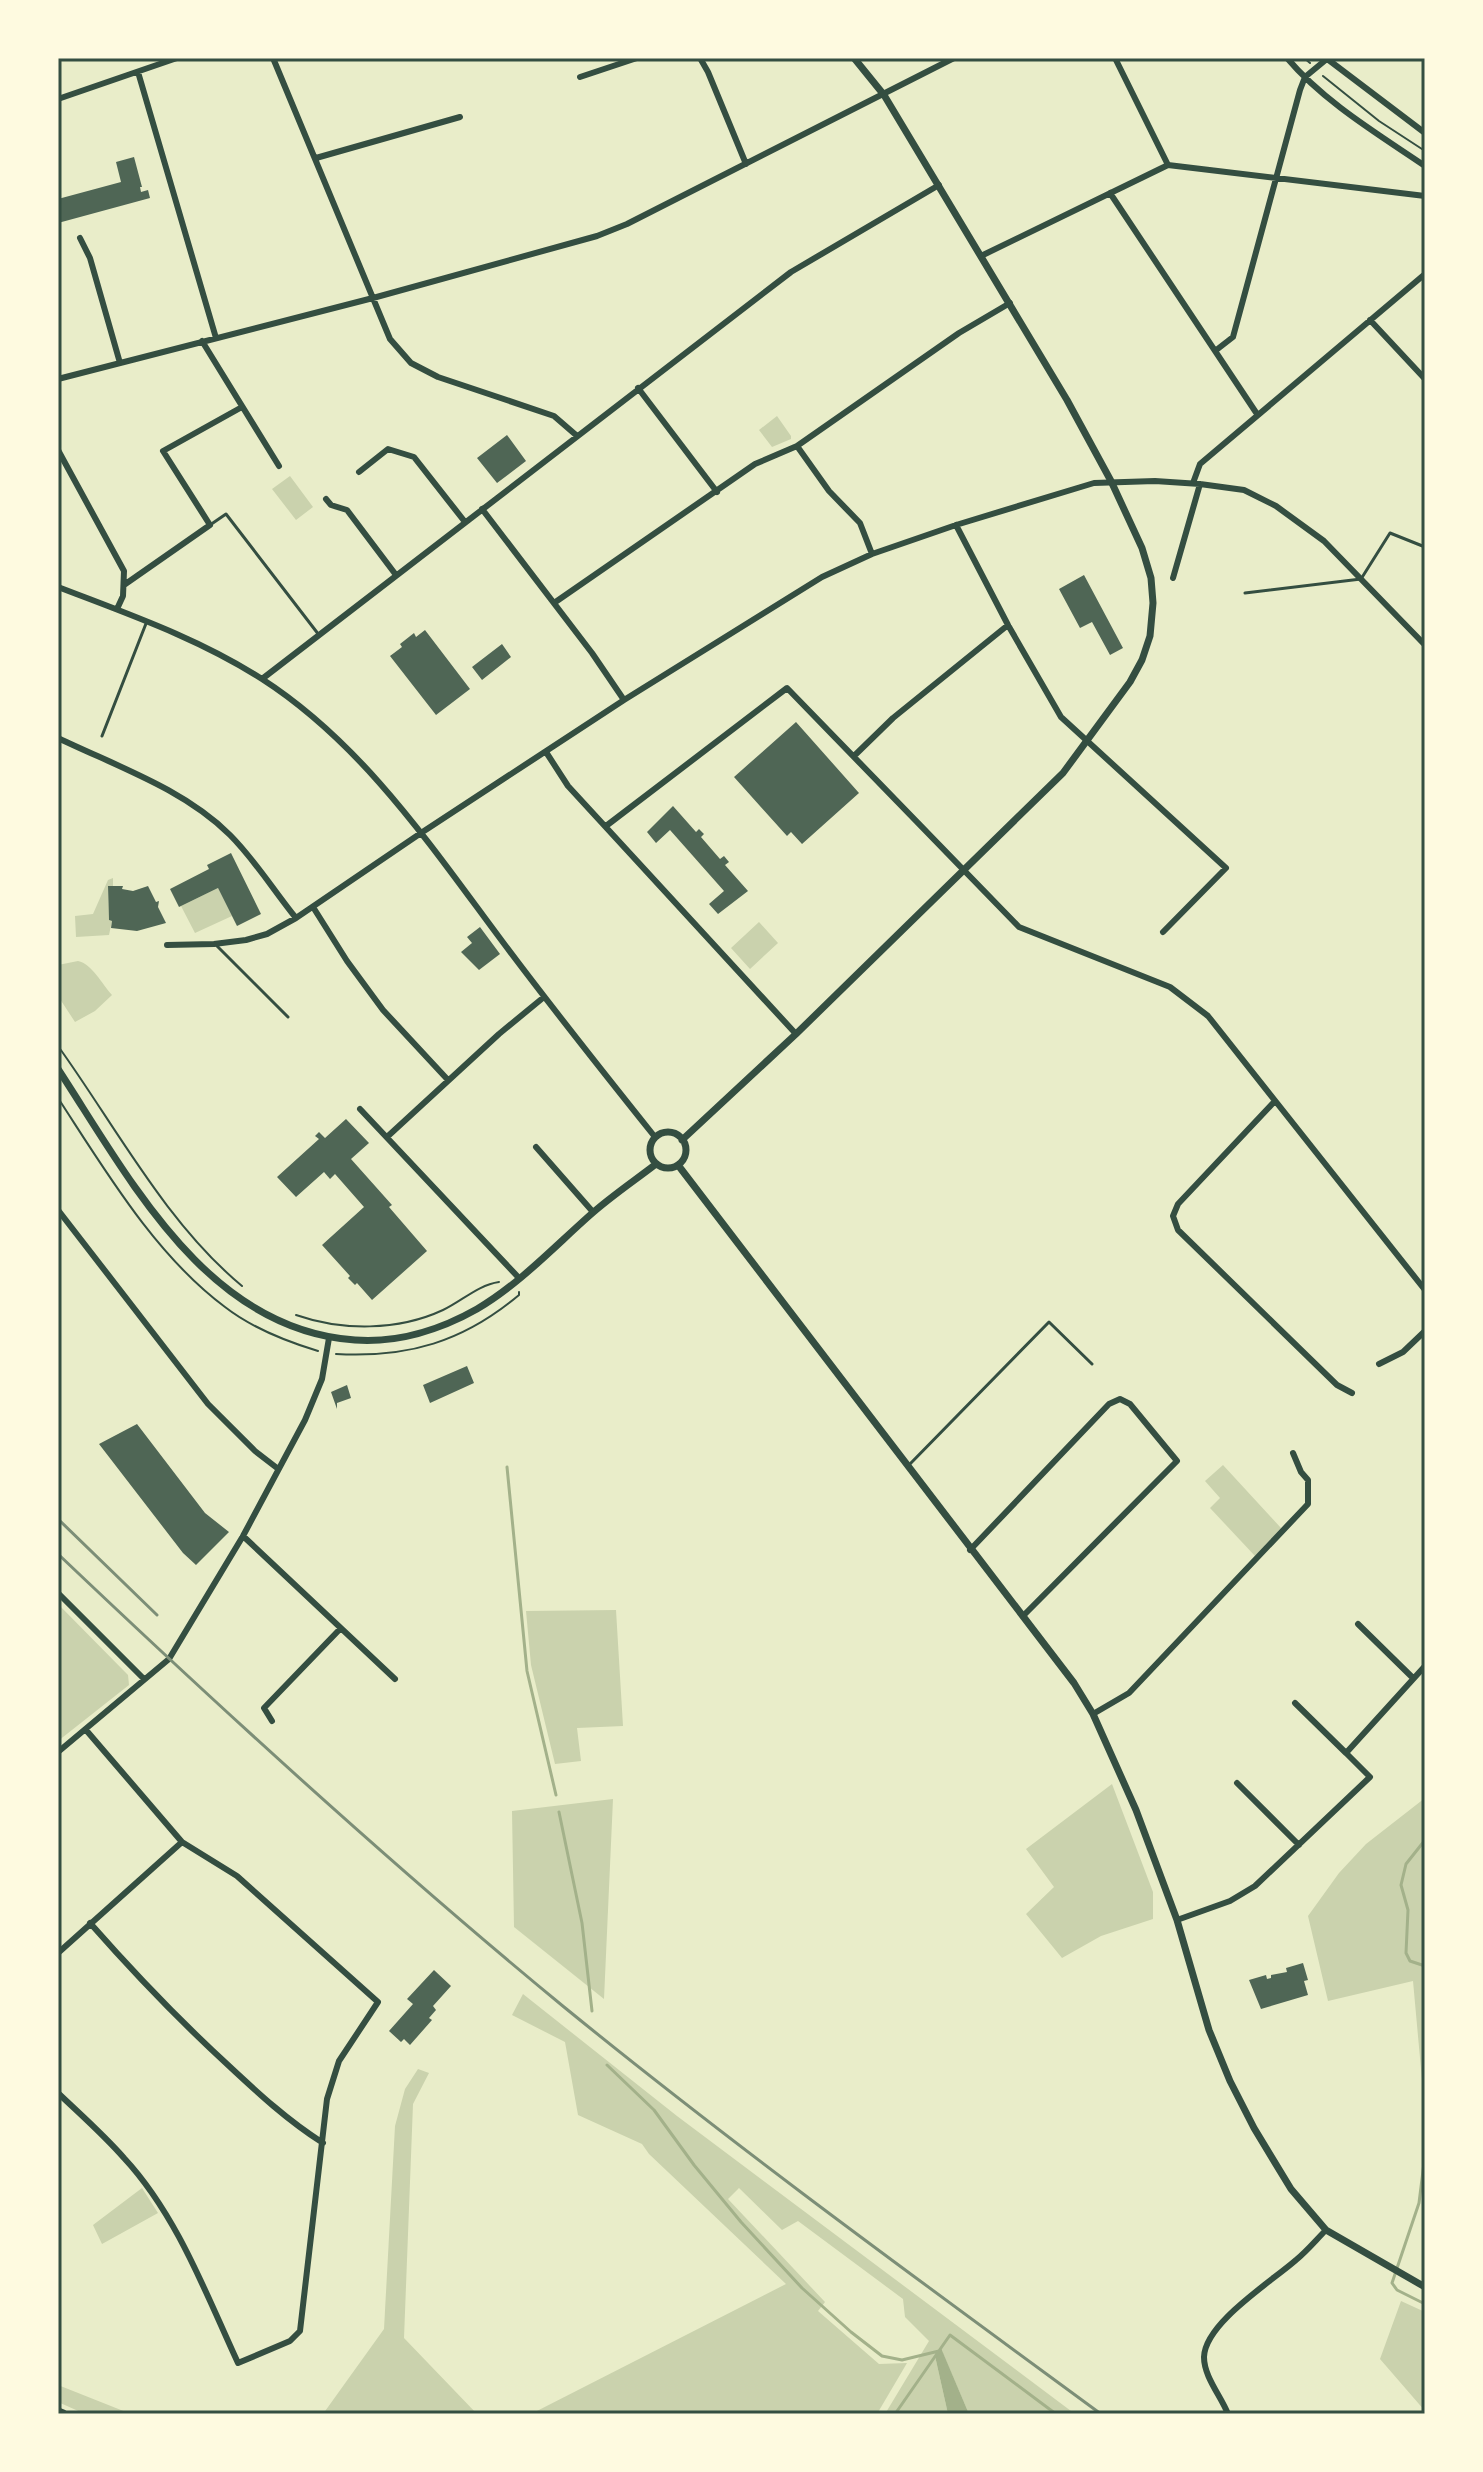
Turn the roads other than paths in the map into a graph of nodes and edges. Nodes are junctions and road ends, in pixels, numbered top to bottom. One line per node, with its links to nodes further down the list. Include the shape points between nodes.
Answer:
1 (177, 58): 10 (street)
2 (273, 58): 17 (street)
3 (637, 58): 11 (street)
4 (700, 58): 18 (street)
5 (854, 58): 13 (street)
6 (954, 58): 13 (street)
7 (1287, 58): 12 (street)
8 (1327, 58): 12 (street); 16 (street)
9 (1118, 59): 19 (street)
10 (138, 72): 14 (street); 31 (street)
11 (580, 77)
12 (1305, 77): 20 (street); 21 (street)
13 (884, 95): 18 (street); 22 (street)
14 (58, 99)
15 (460, 117): 17 (street)
16 (1425, 133)
17 (316, 158): 28 (street)
18 (746, 164): 28 (street, via 597,236)
19 (1168, 165): 21 (street); 23 (street)
20 (1425, 166)
21 (1275, 179): 24 (street); 33 (street, via 1233,337)
22 (939, 185): 26 (street); 37 (street, via 791,272)
23 (1110, 193): 26 (street); 33 (street)
24 (1425, 196)
25 (80, 238): 34 (street)
26 (981, 256): 29 (street)
27 (1425, 274): 30 (street)
28 (373, 298): 31 (street); 40 (street, via 390,339 411,363 554,416)
29 (1010, 303): 41 (street); 45 (street)
30 (1370, 320): 36 (street); 39 (street)
31 (216, 338): 32 (street)
32 (202, 341): 34 (street); 38 (street)
33 (1215, 351): 39 (street)
34 (120, 363): 35 (street)
35 (58, 379)
36 (1425, 379)
37 (638, 388): 40 (street); 47 (street)
38 (242, 407): 43 (street); 51 (street, via 163,451)
39 (1257, 414): 46 (street, via 1200,464)
40 (576, 435): 49 (street)
41 (797, 446): 47 (street, via 755,464); 54 (street, via 860,523)
42 (58, 450): 58 (street, via 124,571)
43 (279, 466)
44 (359, 472): 50 (street, via 388,449 414,457)
45 (1111, 481): 46 (street); 52 (street); 71 (street, via 1151,578 1152,618 1142,660)
46 (1196, 483): 56 (street); 57 (street, via 1244,490 1276,506 1324,541)
47 (717, 492): 61 (street)
48 (326, 499): 55 (street, via 347,510)
49 (482, 509): 50 (street); 61 (street)
50 (465, 522): 55 (street)
51 (210, 525): 58 (street); 65 (lane, via 226,514)
52 (956, 525): 54 (street); 64 (street)
53 (1425, 547): 57 (lane, via 1390,533)
54 (872, 554): 68 (street, via 822,577)
55 (396, 575): 65 (street)
56 (1173, 578)
57 (1361, 579): 60 (lane); 66 (street)
58 (124, 585): 62 (street)
59 (58, 587): 62 (street)
60 (1245, 593)
61 (554, 603): 68 (street)
62 (117, 609): 63 (street)
63 (147, 621): 67 (street); 69 (lane)
64 (1008, 625): 71 (street, via 1061,717); 73 (street)
65 (319, 635): 67 (street)
66 (1425, 645)
67 (262, 679): 75 (street, via 344,745)
68 (624, 700): 72 (street)
69 (102, 736)
70 (58, 738): 78 (street, via 175,794 207,816 245,851)
71 (1086, 742): 76 (street, via 1063,773); 79 (street, via 1226,868)
72 (546, 752): 74 (street, via 568,786); 75 (street)
73 (854, 756): 74 (street, via 787,688); 76 (street)
74 (606, 826): 84 (street)
75 (421, 833): 77 (street); 82 (street)
76 (965, 870): 84 (street); 87 (street, via 1019,927 1170,987 1197,1007)
77 (313, 907): 78 (street); 86 (street, via 383,1010)
78 (296, 918): 80 (street, via 267,934)
79 (1163, 932)
80 (214, 944): 81 (street); 83 (lane)
81 (167, 945)
82 (544, 997): 86 (street); 90 (street)
83 (288, 1017)
84 (796, 1034): 91 (street)
85 (58, 1069): 100 (street, via 152,1210 212,1276 259,1312)
86 (448, 1080): 89 (street)
87 (1274, 1102): 98 (street); 103 (street, via 1178,1204 1173,1216 1178,1230 1337,1385)
88 (360, 1109): 89 (street)
89 (387, 1137): 97 (street)
90 (655, 1137): 91 (street, via 669,1132); 93 (street, via 650,1151)
91 (682, 1140): 94 (street, via 685,1153)
92 (536, 1147): 96 (street)
93 (656, 1164): 94 (street); 96 (street)
94 (678, 1165): 105 (street)
95 (58, 1210): 106 (street, via 208,1404)
96 (593, 1212): 97 (street)
97 (519, 1278): 100 (street, via 480,1307 434,1329 389,1339)
98 (1425, 1290)
99 (1425, 1331): 102 (street, via 1403,1352)
100 (329, 1338): 106 (street, via 322,1379)
101 (1092, 1364): 105 (lane, via 1049,1322)
102 (1379, 1364)
103 (1352, 1393)
104 (1293, 1453): 118 (street, via 1308,1480 1308,1504 1129,1693)
105 (908, 1466): 108 (street)
106 (277, 1468): 107 (street)
107 (243, 1536): 112 (street); 115 (street, via 169,1659)
108 (970, 1550): 110 (street); 110 (street, via 1109,1404 1120,1399 1177,1461)
109 (58, 1593): 115 (street)
110 (1023, 1616): 118 (street)
111 (1358, 1624): 114 (street)
112 (340, 1629): 116 (street); 119 (street, via 264,1708)
113 (1425, 1666): 114 (street)
114 (1413, 1678): 122 (street)
115 (144, 1679): 120 (street)
116 (395, 1679)
117 (1295, 1703): 122 (street)
118 (1093, 1714): 126 (street)
119 (272, 1721)
120 (86, 1730): 121 (street); 124 (street)
121 (58, 1752)
122 (1346, 1753): 125 (street, via 1370,1777)
123 (1237, 1783): 125 (street)
124 (182, 1842): 127 (street); 130 (street, via 237,1876 378,2002 339,2061 327,2099)
125 (1299, 1845): 126 (street, via 1255,1886)
126 (1177, 1920): 131 (street, via 1209,2030 1230,2081 1291,2189)
127 (90, 1923): 128 (street); 130 (street, via 194,2034 288,2121)
128 (58, 1953)
129 (58, 2093): 130 (street, via 126,2159 162,2210 238,2363 290,2341 300,2331)
130 (323, 2143)
131 (1326, 2230): 132 (street); 133 (street, via 1227,2317 1209,2341 1206,2369)
132 (1425, 2287)
133 (1228, 2414)

